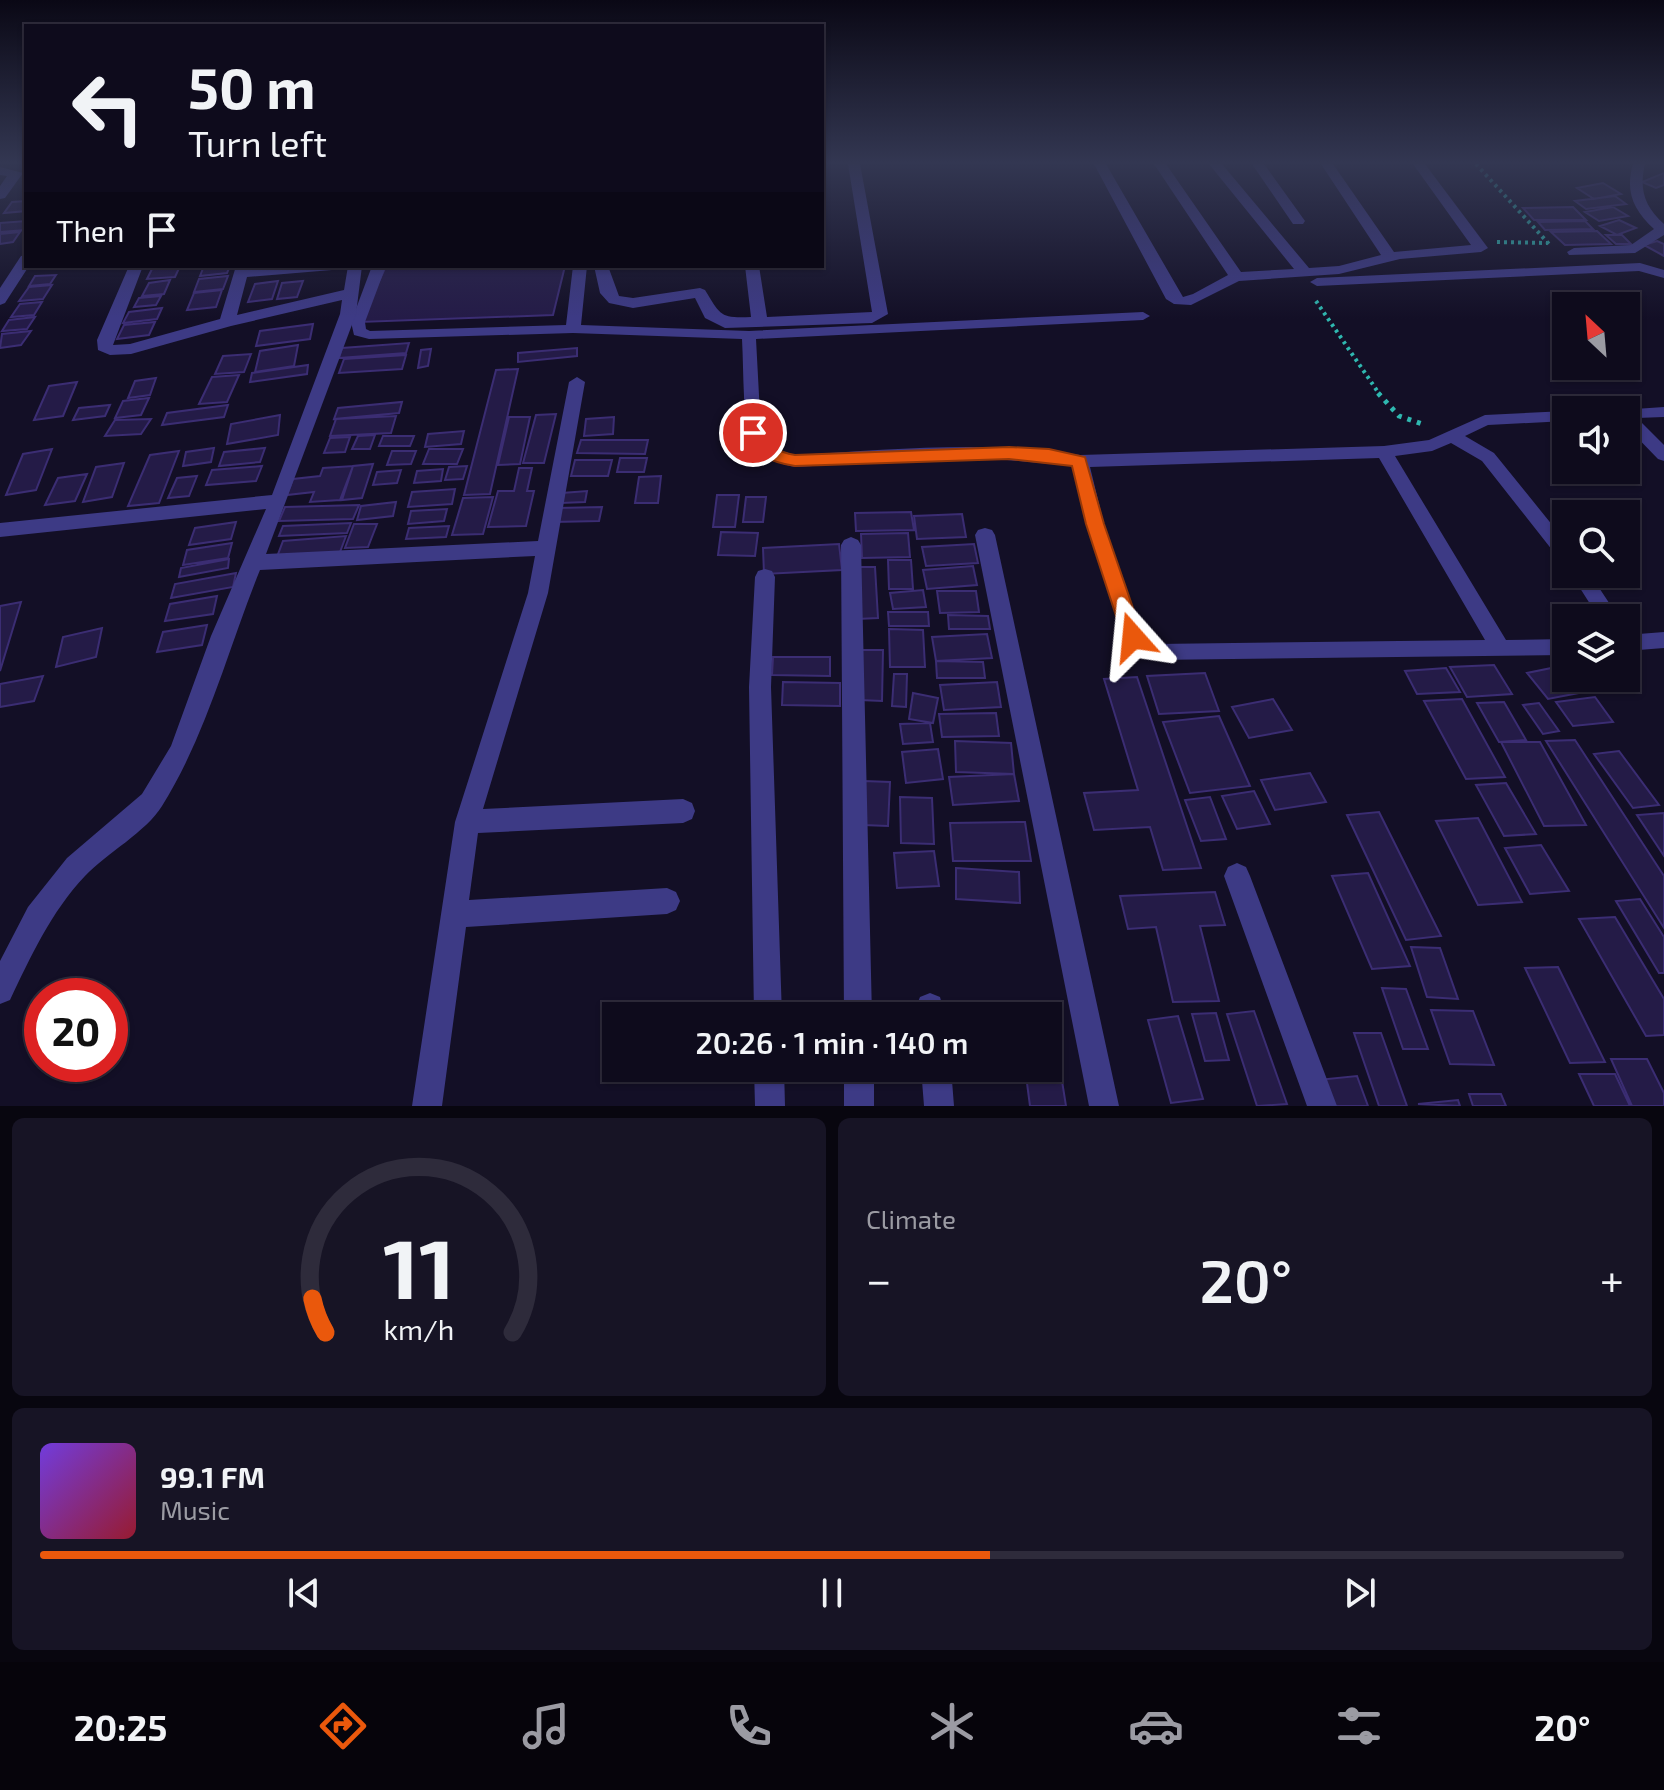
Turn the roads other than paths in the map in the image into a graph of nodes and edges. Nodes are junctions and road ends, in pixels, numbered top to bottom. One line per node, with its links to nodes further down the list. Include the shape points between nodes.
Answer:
1 (864, 216): 30 (street, via 880,314)
2 (1129, 216): 23 (street, via 1176,301 1202,297 1221,281)
3 (1195, 216): 23 (street)
4 (1259, 216): 24 (street)
5 (1294, 216): 9 (street)
6 (1362, 216): 12 (street)
7 (1458, 216): 12 (street, via 1481,248)
8 (1646, 216): 10 (street)
9 (1298, 221)
10 (1663, 229): 11 (street, via 1635,249)
11 (1574, 252)
12 (1390, 257): 24 (street)
13 (24, 262): 26 (street)
14 (135, 268): 28 (street, via 105,340 110,350 150,345)
15 (286, 268): 21 (street)
16 (355, 268): 25 (street)
17 (378, 268): 29 (lane, via 359,332)
18 (580, 268): 29 (lane)
19 (602, 268): 30 (street, via 608,293 621,303 700,293 720,322)
20 (752, 268): 30 (street)
21 (241, 270): 28 (street)
22 (1664, 274): 24 (lane, via 1640,267)
23 (1237, 277): 24 (street)
24 (1312, 278)
25 (352, 293): 28 (street); 40 (street)
26 (0, 300)
27 (1143, 316): 30 (lane)
28 (227, 322)
29 (573, 329): 30 (lane)
30 (754, 329): 39 (lane, via 753,433 775,457 795,461 1009,453)
31 (577, 382): 45 (street)
32 (1664, 412): 33 (lane)
33 (1640, 413)
34 (1552, 417): 36 (lane, via 1485,420)
35 (1640, 429): 38 (lane)
36 (1452, 436): 37 (lane, via 1432,445); 43 (lane, via 1488,457)
37 (1384, 452): 39 (lane); 50 (lane)
38 (1664, 455)
39 (1080, 461): 50 (lane, via 1133,637 1153,652)
40 (279, 501): 41 (street); 46 (street)
41 (0, 530)
42 (985, 535): 67 (street)
43 (1552, 537)
44 (851, 545): 59 (street)
45 (545, 548): 46 (street); 53 (street, via 538,593)
46 (252, 563): 57 (street, via 181,750 151,802 76,867 55,893 37,916)
47 (765, 577): 58 (street, via 760,687)
48 (1664, 640): 49 (lane)
49 (1640, 642)
50 (1499, 646): 51 (lane)
51 (1552, 647)
52 (683, 811): 53 (street)
53 (467, 822): 56 (street)
54 (1237, 876): 68 (street)
55 (667, 901): 56 (street)
56 (455, 914): 63 (street)
57 (0, 990)
58 (768, 1002)
59 (858, 1002)
60 (769, 1082): 64 (street)
61 (859, 1082): 65 (street)
62 (937, 1082): 66 (street)
63 (427, 1106)
64 (770, 1106)
65 (859, 1106)
66 (939, 1106)
67 (1104, 1106)
68 (1322, 1106)

